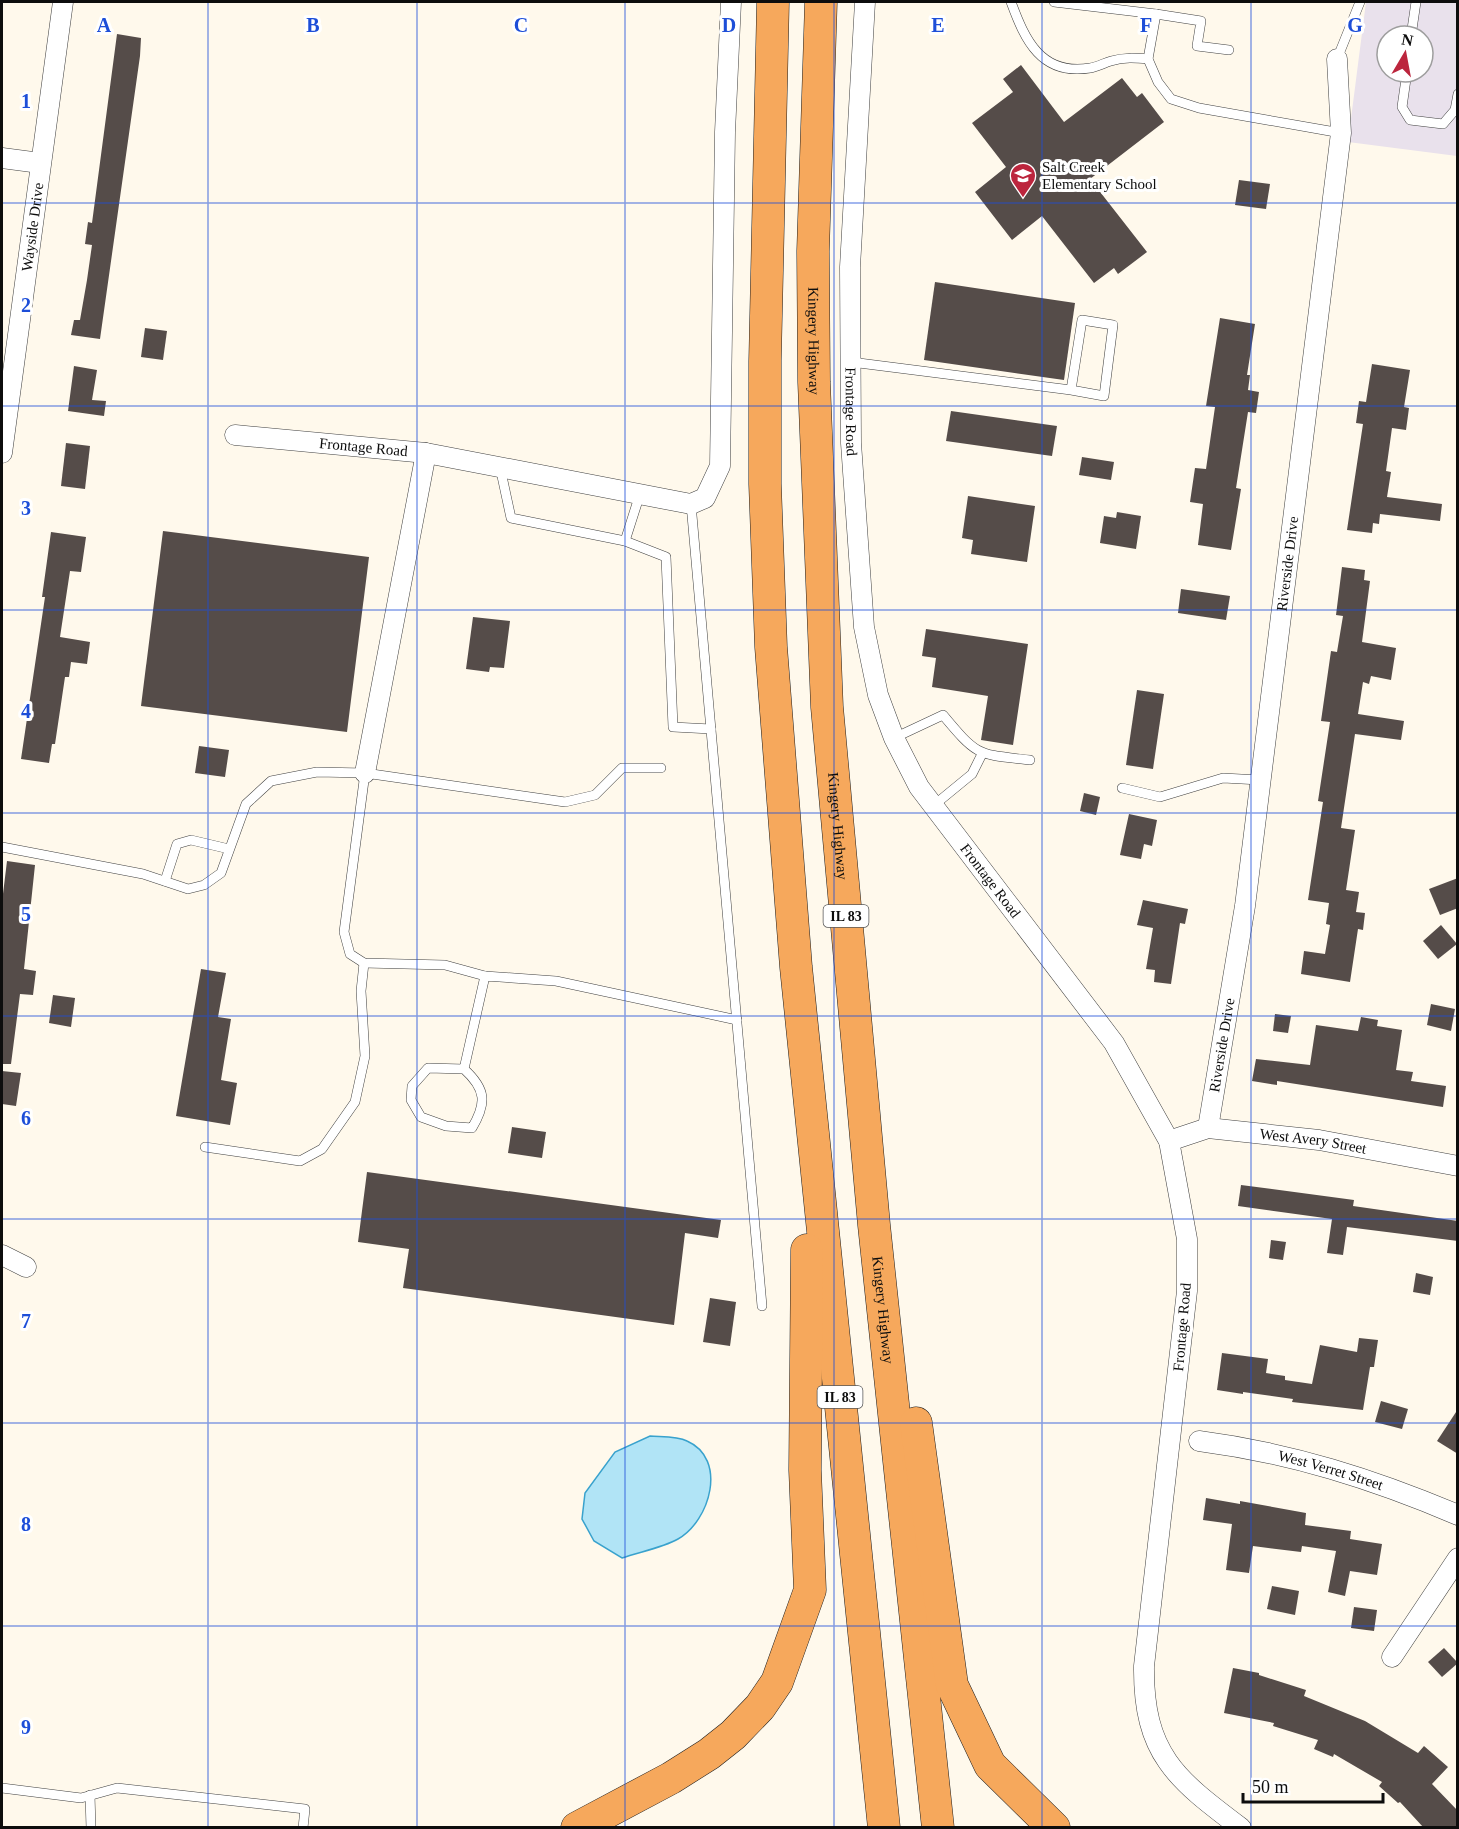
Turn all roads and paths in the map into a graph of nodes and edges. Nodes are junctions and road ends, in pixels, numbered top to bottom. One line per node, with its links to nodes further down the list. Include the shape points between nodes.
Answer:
1 (63, 2): 19 (street, Wayside Drive)
2 (731, 2): 27 (street, via 724,143 720,466 705,498)
3 (773, 2): 42 (highway, IL 83, via 765,484 771,647)
4 (821, 2): 50 (highway, Kingery Highway / IL 83, via 813,251 820,580 827,707)
5 (864, 2): 20 (street, Frontage Road, via 850,267)
6 (1011, 2): 13 (lane, via 1023,35 1043,58 1067,71 1123,58)
7 (1054, 2): 10 (lane)
8 (1360, 2): 14 (lane, Riverside Drive)
9 (1416, 2): 11 (lane)
10 (1156, 14): 12 (lane, via 1201,21 1197,46); 13 (lane)
11 (1413, 24)
12 (1229, 50)
13 (1148, 59): 17 (lane, via 1171,99 1199,108)
14 (1337, 59): 17 (street, Riverside Drive)
15 (1405, 84): 16 (lane, via 1402,107 1410,120 1443,124 1455,110)
16 (1458, 94)
17 (1341, 133): 35 (street, Riverside Drive)
18 (2, 158): 19 (street)
19 (40, 163): 23 (street, Wayside Drive)
20 (851, 362): 21 (lane); 30 (street, Frontage Road, via 851,443 864,627 878,694)
21 (1071, 390): 21 (lane, via 1082,320 1113,325 1104,396)
22 (235, 435): 24 (street, Frontage Road)
23 (2, 453)
24 (426, 453): 25 (street, Frontage Road); 34 (street)
25 (500, 467): 26 (street, Frontage Road); 28 (lane, via 511,518)
26 (640, 494): 27 (street, Frontage Road); 28 (lane)
27 (691, 504): 29 (lane)
28 (625, 541): 29 (lane, via 666,557 673,727)
29 (711, 729): 44 (lane)
30 (894, 738): 31 (lane, via 943,715 967,744); 37 (street, Frontage Road)
31 (982, 754): 32 (lane); 37 (lane, via 972,774)
32 (1030, 760)
33 (661, 768): 34 (lane, via 622,768 595,795 565,802)
34 (365, 773): 39 (lane, via 317,772 272,781 246,804); 41 (lane, via 344,932 350,954)
35 (1260, 780): 36 (lane, via 1223,778 1160,797); 46 (street, Riverside Drive, via 1245,906)
36 (1122, 788)
37 (933, 806): 47 (street, Frontage Road, via 1114,1043)
38 (2, 847): 40 (lane)
39 (229, 849): 40 (lane, via 221,873 204,885 188,889); 40 (lane, via 191,840 177,844)
40 (165, 881)
41 (363, 963): 43 (lane, via 445,965); 48 (lane, via 365,1056 358,1090 355,1102 322,1149 300,1161)
42 (796, 967): 62 (highway, via 807,1255 805,1470 810,1590 777,1682 733,1735 671,1778); 63 (highway, IL 83)
43 (485, 976): 44 (lane, via 556,981); 45 (lane)
44 (737, 1020): 53 (lane)
45 (464, 1069): 45 (lane, via 481,1092 483,1109 472,1128 446,1126 421,1117 411,1100 412,1086 428,1068)
46 (1208, 1128): 47 (street, West Avery Street); 49 (street, West Avery Street, via 1319,1140)
47 (1169, 1141): 66 (street, Frontage Road, via 1187,1239 1187,1291 1143,1701 1152,1734 1170,1765 1192,1791)
48 (205, 1147)
49 (1458, 1166)
50 (874, 1225): 64 (highway, Kingery Highway / IL 83); 65 (highway, via 906,1354 952,1685 990,1765)
51 (2, 1255): 52 (street)
52 (26, 1268)
53 (762, 1306)
54 (1199, 1441): 55 (street, West Verret Street, via 1324,1465 1403,1491)
55 (1458, 1515)
56 (1458, 1558): 57 (street)
57 (1392, 1657)
58 (2, 1788): 59 (lane, via 81,1798)
59 (90, 1795): 60 (lane); 61 (lane, via 117,1788 305,1809)
60 (91, 1827)
61 (303, 1827)
62 (577, 1827)
63 (884, 1827)
64 (938, 1827)
65 (1054, 1827)
66 (1241, 1827)

